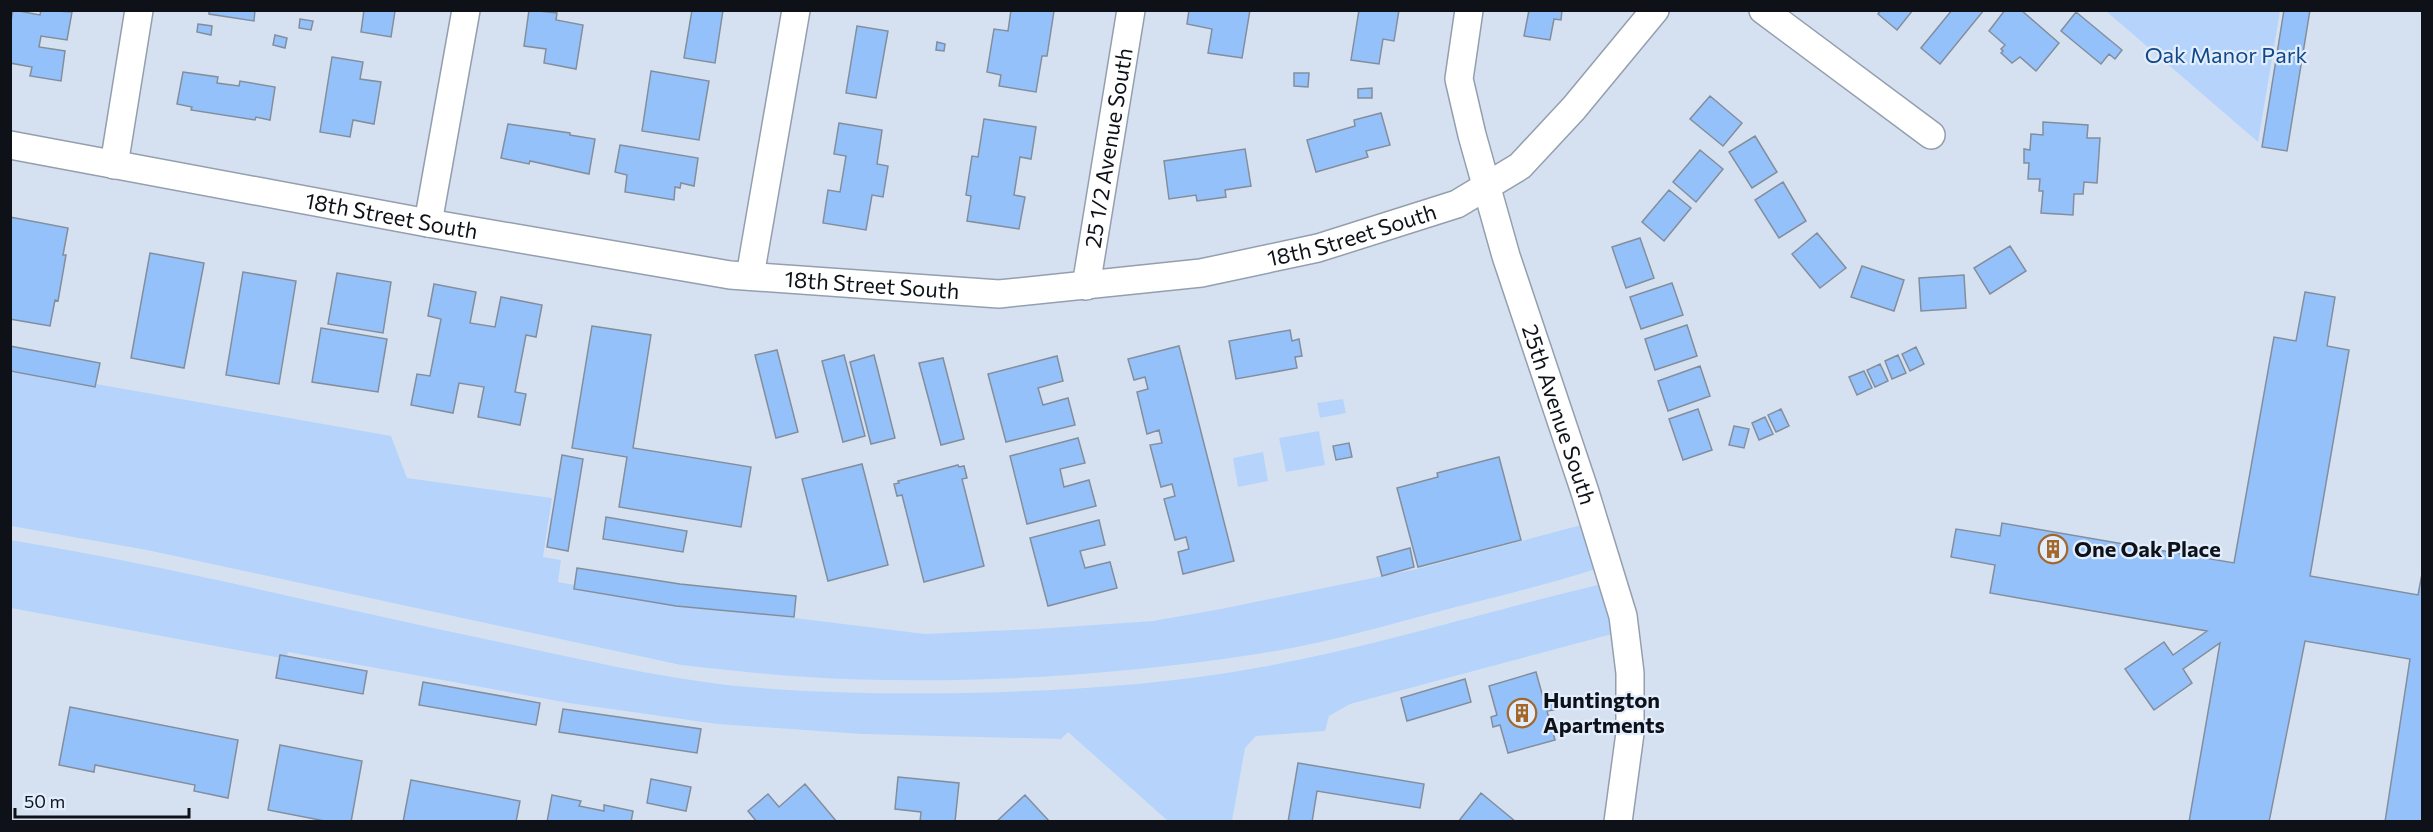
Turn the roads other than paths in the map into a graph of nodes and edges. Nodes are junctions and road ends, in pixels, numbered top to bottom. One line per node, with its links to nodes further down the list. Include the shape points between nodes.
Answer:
1 (139, 10): 10 (street)
2 (466, 10): 12 (street)
3 (796, 10): 13 (street)
4 (1131, 10): 14 (street, 25 1/2 Avenue South)
5 (1469, 10): 11 (street, 25th Avenue South, via 1460,79)
6 (1655, 10): 11 (street, 18th Street South, via 1520,166)
7 (1763, 10): 8 (street)
8 (1931, 135)
9 (10, 146): 10 (street, 18th Street South)
10 (114, 165): 12 (street, 18th Street South)
11 (1486, 186): 14 (street, 18th Street South, via 1457,204 1318,248 1201,273); 15 (street, 25th Avenue South, via 1623,616 1630,673 1630,733)
12 (428, 223): 13 (street, 18th Street South)
13 (750, 276): 14 (street, 18th Street South, via 999,294)
14 (1086, 286)
15 (1618, 822)

